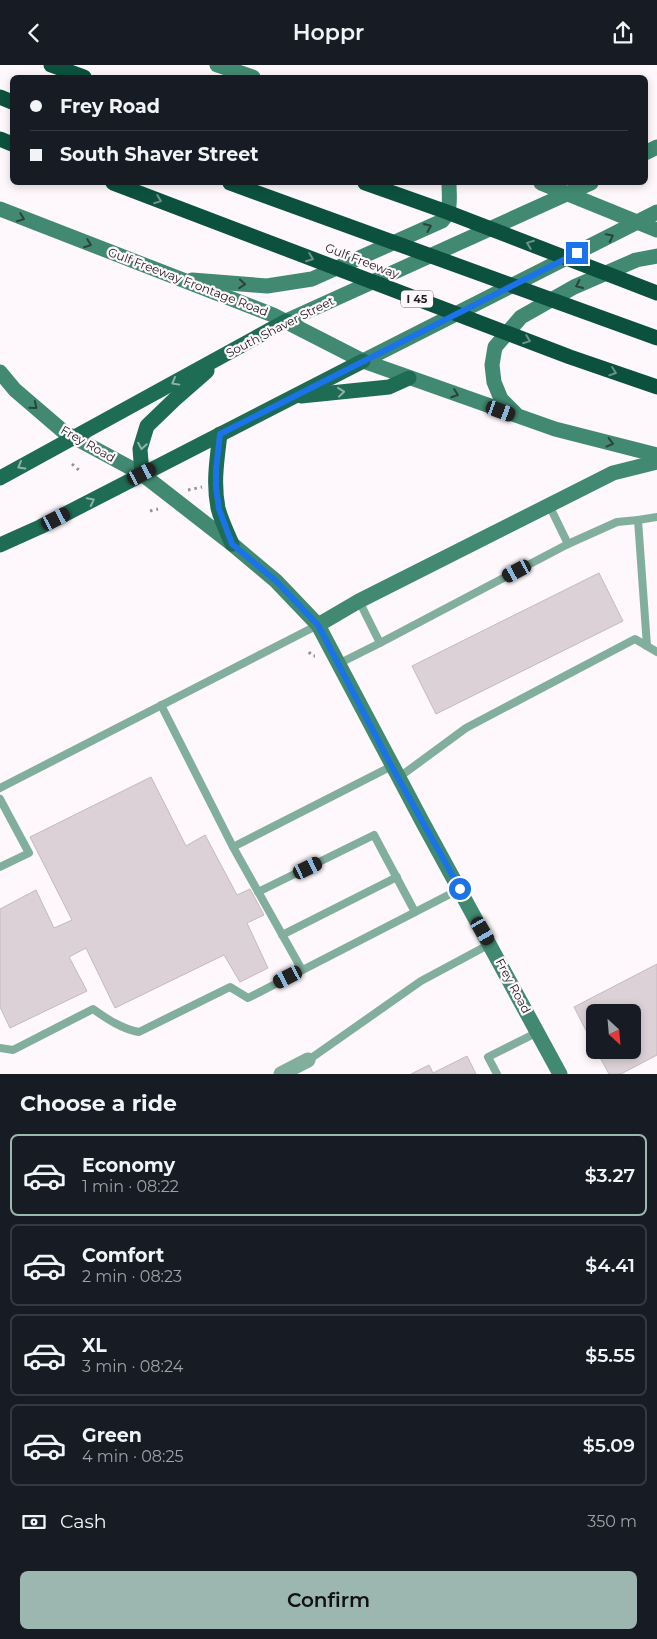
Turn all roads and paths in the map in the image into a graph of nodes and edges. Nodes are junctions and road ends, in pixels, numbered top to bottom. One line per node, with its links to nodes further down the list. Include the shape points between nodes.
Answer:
1 (51, 65): 3 (highway)
2 (217, 65): 4 (main road)
3 (78, 75)
4 (247, 75)
5 (118, 185): 25 (highway, Gulf Freeway / I 45, one-way to 25)
6 (235, 185): 20 (highway)
7 (372, 185): 18 (highway, one-way to 7)
8 (449, 185): 17 (main road, one-way to 8, via 267,285 312,279 442,221 449,208)
9 (546, 185): 11 (main road)
10 (587, 185): 11 (main road, South Shaver Street)
11 (568, 194): 14 (main road); 19 (main road, South Shaver Street)
12 (0, 209): 17 (main road, Gulf Freeway Frontage Road, one-way to 17)
13 (657, 212): 14 (main road)
14 (637, 223): 15 (main road); 22 (main road, one-way to 14)
15 (657, 230)
16 (657, 256): 27 (main road, one-way to 27, via 636,260 574,287 521,317 494,347 494,382 501,399)
17 (176, 278): 19 (main road, Gulf Freeway Frontage Road)
18 (657, 293)
19 (286, 321): 21 (main road, South Shaver Street); 22 (main road, Gulf Freeway Frontage Road)
20 (657, 338)
21 (233, 349): 29 (main road, South Shaver Street, one-way to 29); 34 (main road, one-way to 34, via 147,426 140,449)
22 (363, 361): 24 (main road, Gulf Freeway Frontage Road); 26 (main road)
23 (0, 372): 29 (main road, Frey Road, one-way to 29, via 15,390)
24 (409, 378): 26 (main road, one-way to 24, via 389,387); 27 (main road, Gulf Freeway Frontage Road, one-way to 27)
25 (657, 387)
26 (292, 397): 28 (main road)
27 (519, 417): 30 (main road, Gulf Freeway Frontage Road, one-way to 30)
28 (220, 434): 34 (main road); 43 (main road, via 216,487 219,509)
29 (72, 437): 34 (main road, Frey Road); 35 (main road, South Shaver Street, one-way to 35)
30 (657, 455)
31 (657, 462): 38 (main road, via 614,473)
32 (72, 464): 33 (path)
33 (81, 471)
34 (142, 474): 43 (main road, Frey Road); 45 (main road, one-way to 34)
35 (0, 478)
36 (205, 486): 37 (path)
37 (186, 491)
38 (549, 505): 44 (lane); 46 (main road)
39 (158, 509): 40 (path)
40 (150, 511)
41 (657, 517): 42 (lane)
42 (638, 519): 44 (lane, via 617,522); 49 (lane)
43 (232, 544): 47 (main road, Frey Road, via 276,581)
44 (568, 544): 48 (lane)
45 (0, 545)
46 (359, 601): 47 (main road); 48 (lane)
47 (318, 625): 53 (main road, Frey Road); 54 (lane)
48 (380, 643): 53 (lane)
49 (647, 646): 51 (lane); 55 (lane, via 635,639 475,723)
50 (309, 652): 52 (path)
51 (657, 652)
52 (315, 656)
53 (338, 664): 55 (main road, Frey Road)
54 (161, 705): 56 (lane); 58 (lane)
55 (395, 772): 58 (lane); 61 (main road, Frey Road)
56 (0, 788)
57 (0, 799): 59 (lane, via 29,853)
58 (233, 847): 62 (lane)
59 (0, 867)
60 (397, 877): 62 (lane, via 374,835); 63 (lane); 64 (lane)
61 (460, 889): 63 (lane); 65 (main road, Frey Road)
62 (258, 892): 64 (lane)
63 (415, 913): 66 (lane)
64 (282, 935): 66 (lane)
65 (490, 944): 67 (main road, Frey Road); 69 (lane, via 420,981)
66 (302, 970): 68 (lane, via 248,998 230,987 139,1032 128,1030 93,1009 13,1050)
67 (538, 1032): 72 (lane, via 488,1057); 73 (main road, Frey Road)
68 (0, 1048)
69 (308, 1060): 70 (street); 71 (lane)
70 (281, 1074)
71 (296, 1074)
72 (498, 1074)
73 (560, 1074)

